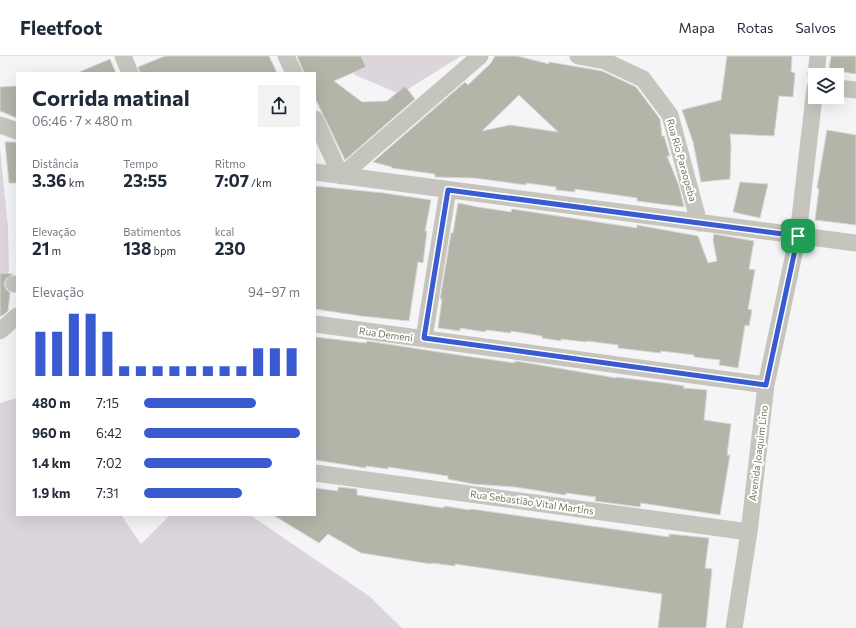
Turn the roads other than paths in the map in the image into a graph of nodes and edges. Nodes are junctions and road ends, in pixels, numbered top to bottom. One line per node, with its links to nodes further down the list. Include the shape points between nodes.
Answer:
1 (286, 56): 6 (street)
2 (480, 56): 14 (street)
3 (578, 56): 16 (street, Rua Rio Paraopeba, via 605,62 643,79 670,115)
4 (818, 56): 5 (street)
5 (817, 68)
6 (294, 72)
7 (844, 89): 8 (street)
8 (856, 90)
9 (813, 104): 17 (street, Avenida Joaquim Lino)
10 (316, 121): 14 (street)
11 (0, 125): 12 (street)
12 (16, 131)
13 (316, 172): 14 (street)
14 (341, 176): 15 (street)
15 (448, 190): 16 (street); 22 (street)
16 (699, 223): 17 (street)
17 (798, 236): 18 (street); 23 (street, Avenida Joaquim Lino)
18 (856, 243)
19 (16, 317): 21 (street)
20 (316, 324): 22 (street, Rua Demeni)
21 (0, 331)
22 (424, 338): 23 (street, Rua Demeni)
23 (766, 385): 25 (street, Avenida Joaquim Lino)
24 (316, 473): 25 (street, Rua Sebastião Vital Martins)
25 (749, 532): 26 (street, Avenida Joaquim Lino)
26 (734, 628)

